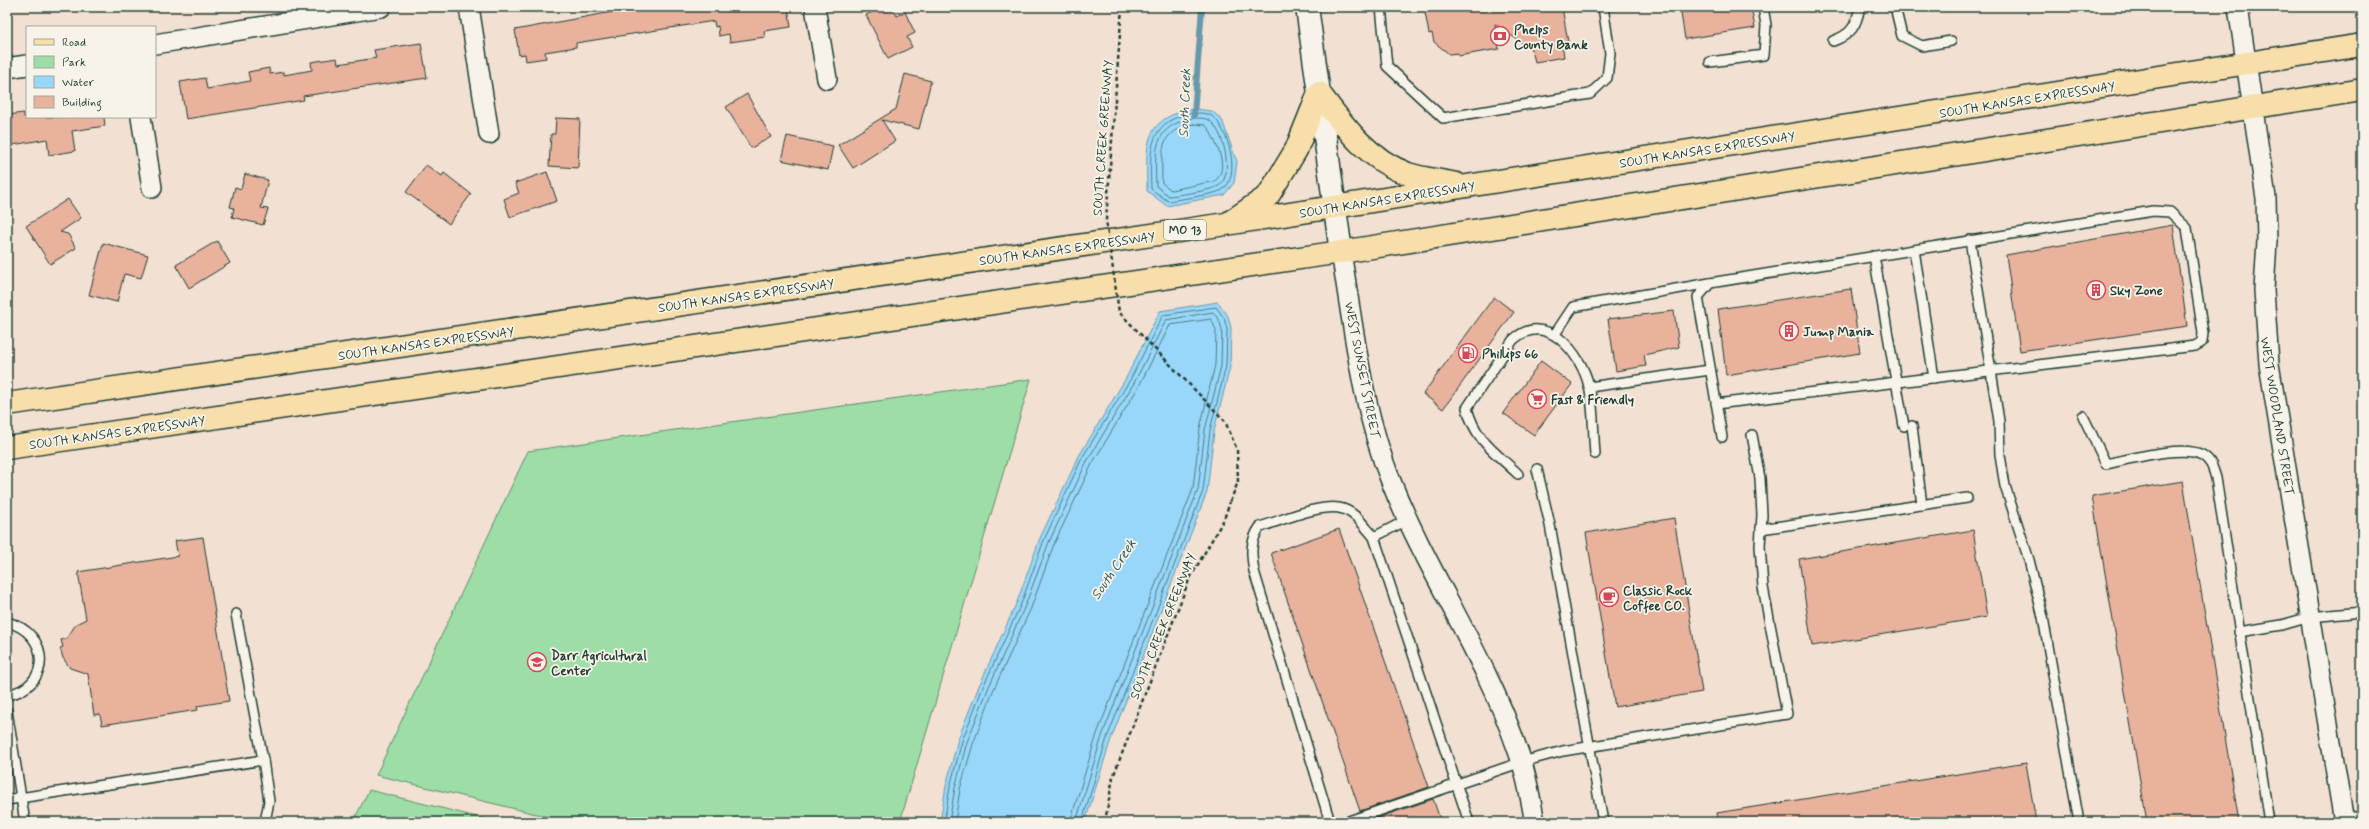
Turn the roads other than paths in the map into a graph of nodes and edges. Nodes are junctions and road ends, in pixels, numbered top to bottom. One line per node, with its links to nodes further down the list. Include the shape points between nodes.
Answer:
1 (381, 7): 13 (street)
2 (469, 7): 24 (street)
3 (815, 7): 19 (street)
4 (1311, 7): 21 (main road, WEST SUNSET STREET)
5 (1381, 7): 6 (lane, via 1387,66 1443,118 1590,94 1607,78 1610,53)
6 (1603, 7)
7 (1763, 7): 15 (lane, via 1766,25 1764,55)
8 (1860, 7): 11 (lane, via 1857,21 1847,36)
9 (1895, 7): 12 (lane, via 1902,36 1922,46)
10 (2238, 7): 16 (street, WEST WOODLAND STREET)
11 (1833, 41)
12 (1951, 41)
13 (156, 44)
14 (2362, 46): 16 (main road, SOUTH KANSAS EXPRESSWAY / MO 13)
15 (1710, 62)
16 (2247, 64): 22 (street, WEST WOODLAND STREET); 25 (main road, SOUTH KANSAS EXPRESSWAY / MO 13)
17 (26, 65): 18 (street)
18 (7, 68)
19 (827, 79)
20 (2362, 90): 22 (main road, SOUTH KANSAS EXPRESSWAY)
21 (1319, 93): 25 (main road, via 1358,143 1373,156 1408,174); 27 (main road, WEST SUNSET STREET); 28 (main road, via 1296,150 1268,196)
22 (2253, 108): 31 (main road, SOUTH KANSAS EXPRESSWAY); 56 (street, WEST WOODLAND STREET, via 2266,198 2264,290 2269,364)
23 (141, 118): 26 (street)
24 (489, 134)
25 (1469, 186): 27 (main road, SOUTH KANSAS EXPRESSWAY / MO 13)
26 (152, 188)
27 (1334, 208): 28 (main road, SOUTH KANSAS EXPRESSWAY / MO 13); 31 (main road, WEST SUNSET STREET)
28 (1226, 224): 40 (main road, SOUTH KANSAS EXPRESSWAY / MO 13)
29 (1970, 240): 30 (lane); 36 (lane); 36 (lane, via 2153,210 2170,212 2187,228 2203,332 2202,342 2195,346)
30 (1914, 250): 32 (lane); 37 (lane)
31 (1341, 252): 45 (main road, SOUTH KANSAS EXPRESSWAY); 51 (street, WEST SUNSET STREET, via 1358,358 1370,413 1391,482)
32 (1874, 256): 33 (lane); 38 (lane)
33 (1710, 283): 34 (lane, via 1573,307); 35 (lane, via 1698,297)
34 (1555, 334): 39 (lane, via 1582,366); 48 (lane, via 1539,328 1523,331 1513,340 1466,408 1477,435)
35 (1710, 370): 39 (lane); 41 (lane)
36 (1991, 371): 37 (lane); 76 (lane, via 2005,486 2029,560 2043,617)
37 (1934, 378): 38 (lane)
38 (1896, 382): 41 (lane); 50 (lane, via 1908,426)
39 (1589, 387): 46 (lane)
40 (7, 404)
41 (1716, 404): 44 (lane)
42 (2083, 416): 58 (lane, via 2106,464 2192,451 2211,462 2216,478)
43 (1752, 435): 52 (lane, via 1760,478)
44 (1722, 437)
45 (7, 448)
46 (1595, 454)
47 (1537, 469): 61 (lane, via 1550,525)
48 (1518, 474)
49 (1967, 498): 50 (lane)
50 (1922, 505): 52 (lane)
51 (1407, 520): 53 (lane); 63 (street, WEST SUNSET STREET, via 1491,683)
52 (1761, 529): 61 (lane, via 1763,587 1787,714)
53 (1374, 537): 64 (lane); 71 (lane, via 1356,516 1343,509 1329,507 1260,527 1254,536 1251,552 1254,571)
54 (2362, 612): 56 (lane)
55 (236, 614): 62 (lane)
56 (2310, 617): 58 (lane, via 2282,625); 68 (street, WEST WOODLAND STREET)
57 (7, 622): 59 (lane, via 19,625 29,632 40,654 40,666 27,687)
58 (2239, 632): 77 (lane)
59 (7, 695)
60 (7, 712): 65 (lane)
61 (1589, 746): 63 (lane); 75 (lane)
62 (263, 760): 65 (lane); 70 (lane, via 269,801)
63 (1522, 762): 64 (lane); 74 (street, WEST SUNSET STREET)
64 (1457, 784): 72 (lane); 73 (lane)
65 (20, 798): 66 (lane); 69 (lane)
66 (7, 800)
67 (2362, 815): 68 (lane)
68 (2344, 820)
69 (25, 822)
70 (265, 822)
71 (1330, 822)
72 (1346, 822)
73 (1469, 822)
74 (1535, 822)
75 (1603, 822)
76 (2080, 822)
77 (2269, 822)

